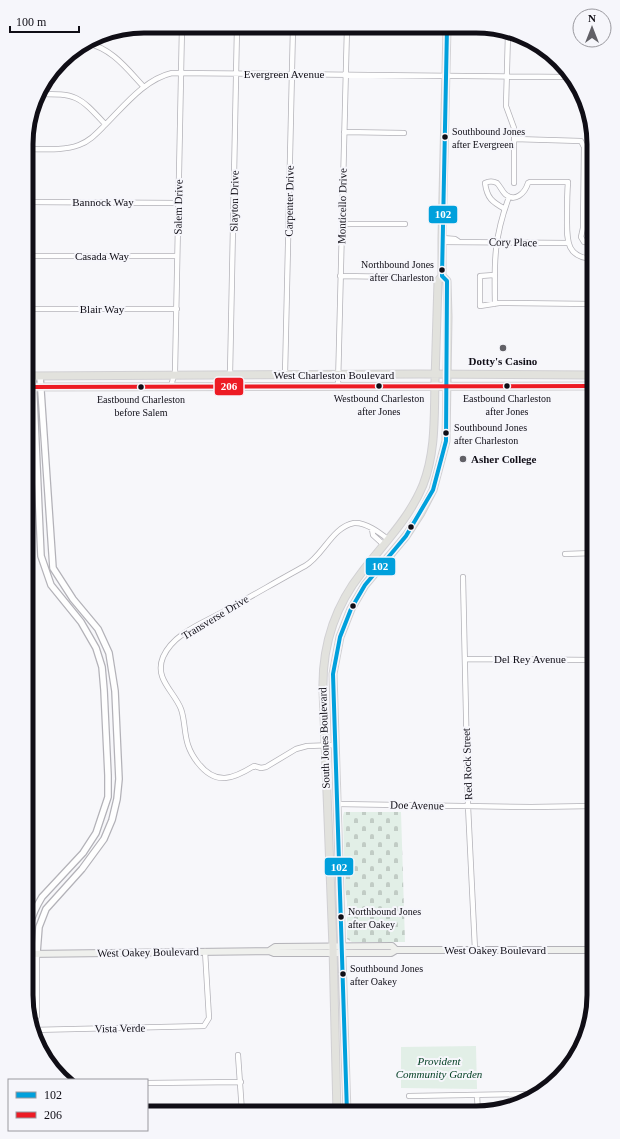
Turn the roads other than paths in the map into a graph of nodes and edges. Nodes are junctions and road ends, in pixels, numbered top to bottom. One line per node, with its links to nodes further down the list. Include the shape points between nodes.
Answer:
1 (182, 33): 8 (street, Salem Drive)
2 (238, 33): 9 (street, Slayton Drive)
3 (292, 33): 10 (street, Carpenter Drive)
4 (346, 33): 11 (street, Monticello Drive)
5 (447, 33): 13 (main road, South Jones Boulevard)
6 (508, 38): 14 (street)
7 (94, 45): 15 (street, via 109,52)
8 (181, 73): 9 (street, Evergreen Avenue); 15 (street, Evergreen Avenue, via 166,74); 26 (street, Salem Drive)
9 (236, 73): 10 (street, Evergreen Avenue); 53 (street, Slayton Drive)
10 (292, 73): 11 (street, Evergreen Avenue); 47 (street, Carpenter Drive)
11 (345, 74): 13 (street, Evergreen Avenue); 18 (street, Monticello Drive)
12 (563, 75): 14 (street, Evergreen Avenue)
13 (446, 76): 14 (street, Evergreen Avenue); 30 (main road, South Jones Boulevard)
14 (507, 77): 20 (street, via 506,106 514,128)
15 (144, 87): 17 (street, Evergreen Avenue)
16 (45, 94): 17 (street, via 75,96)
17 (105, 124): 21 (street, Evergreen Avenue, via 91,139 79,145 65,149)
18 (344, 132): 19 (street); 28 (street, Monticello Drive)
19 (404, 133)
20 (514, 139): 22 (street, via 581,141 584,147); 23 (street)
21 (33, 149)
22 (584, 174): 32 (street, via 581,237)
23 (514, 183)
24 (509, 197): 27 (street); 27 (street, via 498,184 489,181 485,183 486,193 491,201); 33 (street, via 519,196 530,182 568,182)
25 (33, 202): 26 (street, Bannock Way)
26 (178, 203): 35 (street, Salem Drive)
27 (504, 210): 31 (street)
28 (342, 224): 29 (street); 38 (street, Monticello Drive)
29 (404, 224)
30 (442, 240): 31 (street, Cory Place); 39 (main road, South Jones Boulevard)
31 (496, 242): 33 (street, Cory Place); 37 (street)
32 (587, 242)
33 (568, 243): 36 (street, via 576,254)
34 (33, 256): 35 (street, Casada Way)
35 (177, 256): 44 (street, Salem Drive)
36 (587, 258)
37 (494, 275): 41 (street); 41 (street, via 480,276 480,306)
38 (340, 276): 40 (street); 49 (street, Monticello Drive)
39 (442, 276): 45 (main road, South Jones Boulevard, via 438,281); 46 (main road, South Jones Boulevard, via 447,281)
40 (402, 277)
41 (495, 304): 42 (street)
42 (587, 304)
43 (33, 309): 44 (street, Blair Way)
44 (177, 310): 52 (street, Salem Drive)
45 (435, 374): 46 (main road, West Charleston Boulevard); 49 (main road, West Charleston Boulevard); 57 (main road, South Jones Boulevard)
46 (447, 374): 50 (main road, West Charleston Boulevard); 58 (main road, South Jones Boulevard)
47 (285, 375): 48 (main road, West Charleston Boulevard); 53 (main road, West Charleston Boulevard)
48 (301, 375): 49 (main road, West Charleston Boulevard); 56 (main road, via 283,380)
49 (339, 375): 54 (street, Monticello Drive)
50 (587, 375)
51 (33, 376): 52 (main road, West Charleston Boulevard); 60 (street)
52 (175, 376): 53 (main road, West Charleston Boulevard); 55 (street, Salem Drive)
53 (230, 376)
54 (338, 385): 56 (main road, West Charleston Boulevard); 57 (main road, West Charleston Boulevard)
55 (171, 386): 56 (main road, West Charleston Boulevard); 60 (main road, West Charleston Boulevard)
56 (275, 386)
57 (435, 386): 58 (main road, West Charleston Boulevard); 63 (main road, South Jones Boulevard, via 435,429 429,465 417,497)
58 (447, 386): 59 (main road, West Charleston Boulevard); 65 (main road, South Jones Boulevard, via 446,440 435,483 419,517)
59 (587, 386)
60 (33, 387): 61 (street); 62 (street)
61 (40, 527): 62 (street); 71 (street, via 41,556 51,585 81,622)
62 (50, 527): 70 (street, via 53,568 72,599 85,611)
63 (394, 533): 64 (main road, South Jones Boulevard); 65 (main road)
64 (386, 543): 68 (main road); 72 (main road, South Jones Boulevard, via 361,572 342,604 331,628); 76 (street, Transverse Drive, via 377,531 359,523 343,528 314,560 188,631 169,647 161,663 165,685 181,710 190,751 200,766 210,774 220,779 232,777 254,766 266,767 296,749)
65 (394, 549): 68 (main road, South Jones Boulevard)
66 (587, 553): 67 (street)
67 (565, 554)
68 (388, 557): 73 (main road, South Jones Boulevard, via 355,600 343,628)
69 (463, 577): 74 (street, Red Rock Street)
70 (106, 644): 71 (street); 79 (street, via 115,691)
71 (96, 648): 78 (street, via 102,667)
72 (325, 653): 73 (main road); 76 (main road, South Jones Boulevard, via 322,680)
73 (336, 656): 77 (main road, South Jones Boulevard, via 333,680)
74 (466, 659): 75 (street, Del Rey Avenue); 81 (street, Red Rock Street)
75 (587, 660)
76 (324, 745): 77 (street, Transverse Drive); 88 (main road, South Jones Boulevard)
77 (335, 745): 80 (main road, South Jones Boulevard)
78 (108, 762): 79 (street); 83 (street, via 108,797)
79 (118, 763): 84 (street, via 117,800)
80 (336, 804): 81 (street, Doe Avenue); 89 (main road, South Jones Boulevard)
81 (468, 806): 82 (street, Doe Avenue); 90 (street, Red Rock Street)
82 (587, 806)
83 (100, 823): 84 (street); 85 (street, via 83,853)
84 (109, 828): 86 (street, via 93,854)
85 (47, 892): 86 (street); 87 (street)
86 (55, 898): 94 (street, via 46,909 39,927)
87 (33, 915)
88 (333, 950): 89 (main road, West Oakey Boulevard); 92 (main road, West Oakey Boulevard, via 275,947 269,951); 101 (main road, South Jones Boulevard)
89 (342, 950): 90 (main road, West Oakey Boulevard, via 391,953 396,950); 103 (main road, South Jones Boulevard)
90 (475, 950): 91 (main road, West Oakey Boulevard)
91 (587, 950)
92 (205, 951): 94 (main road, West Oakey Boulevard); 96 (street, Vista Verde, via 209,1018 206,1024 200,1027)
93 (33, 953): 94 (main road, West Oakey Boulevard)
94 (37, 953): 95 (street)
95 (35, 1019)
96 (39, 1030)
97 (238, 1055): 98 (street)
98 (241, 1082): 99 (street); 105 (street)
99 (148, 1083)
100 (527, 1094): 102 (street)
101 (336, 1095): 103 (main road); 106 (main road, South Jones Boulevard)
102 (477, 1095): 104 (street); 108 (street)
103 (346, 1096): 107 (main road, South Jones Boulevard)
104 (409, 1096)
105 (242, 1106)
106 (337, 1106)
107 (347, 1106)
108 (478, 1106)

